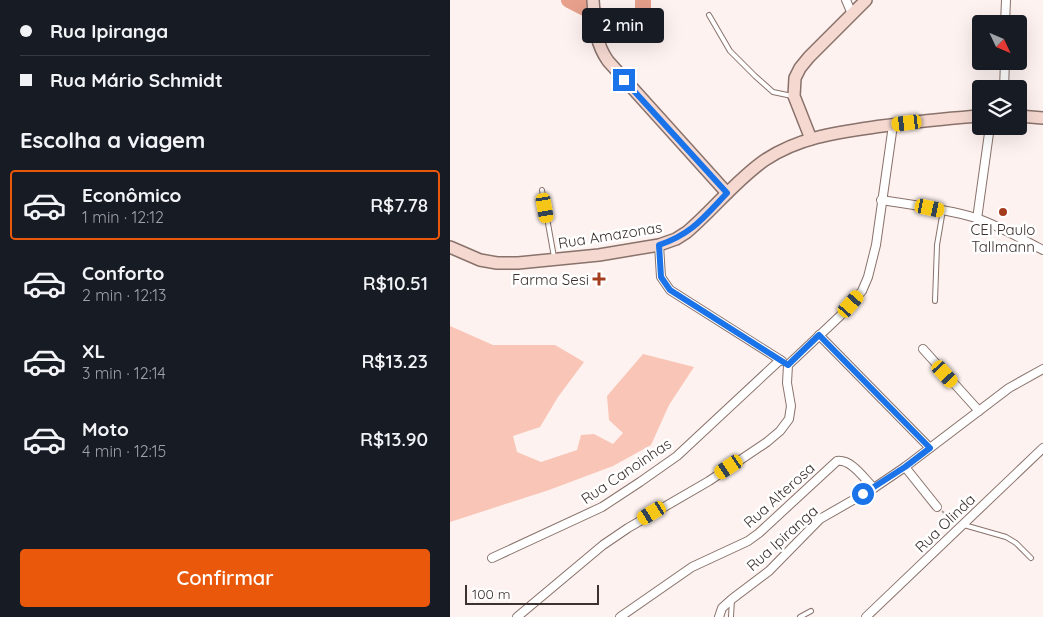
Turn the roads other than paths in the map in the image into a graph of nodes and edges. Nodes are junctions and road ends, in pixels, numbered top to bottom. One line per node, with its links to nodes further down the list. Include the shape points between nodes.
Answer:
1 (593, 0): 16 (main road, via 595,36 602,54)
2 (846, 0): 5 (street)
3 (866, 0): 5 (main road)
4 (1006, 0): 7 (street)
5 (852, 14): 8 (main road, via 800,68 795,78)
6 (709, 15): 8 (lane, via 730,51 755,76 773,92)
7 (1005, 15)
8 (794, 96): 14 (main road)
9 (972, 117): 12 (main road, Rua Amazonas)
10 (1027, 117): 11 (main road)
11 (1043, 118)
12 (893, 125): 14 (main road, Rua Amazonas, via 828,133); 17 (street)
13 (989, 135): 19 (street)
14 (811, 139): 16 (main road, Rua Amazonas, via 766,159)
15 (542, 190): 23 (lane)
16 (727, 193): 20 (main road, Rua Amazonas, via 687,232)
17 (881, 200): 18 (street); 25 (street, via 876,245 862,291)
18 (943, 210): 19 (street); 24 (lane, via 937,245)
19 (977, 218): 22 (street)
20 (659, 245): 23 (main road, Rua Amazonas); 27 (street, via 661,277 670,290)
21 (450, 247): 23 (main road, Rua Amazonas, via 480,260 497,263)
22 (1043, 250)
23 (554, 260)
24 (935, 302)
25 (819, 335): 28 (street); 31 (street)
26 (923, 349): 30 (street)
27 (780, 360): 28 (street); 37 (street, Rua Canoinhas, via 677,456 640,482 602,507)
28 (788, 365): 41 (street, via 791,406 789,419 780,431 709,481 603,545)
29 (1043, 369): 30 (street, Rua Ipiranga, via 1019,381)
30 (979, 411): 31 (street, Rua Ipiranga)
31 (930, 448): 33 (street, Rua Ipiranga)
32 (1043, 448): 36 (street, Rua Olinda)
33 (905, 467): 34 (street, Rua Ipiranga); 35 (street)
34 (874, 488): 39 (street, Rua Ipiranga, via 820,519 769,571); 42 (street, Rua Alterosa, via 848,464 837,461 748,541 692,567)
35 (936, 507)
36 (962, 527): 38 (lane, via 1006,537); 46 (street, Rua Olinda)
37 (492, 558)
38 (1031, 558)
39 (732, 599): 43 (street, Rua Ipiranga, via 722,608); 44 (lane)
40 (811, 610): 45 (lane)
41 (517, 617)
42 (620, 617)
43 (719, 617)
44 (731, 617)
45 (800, 617)
46 (866, 617)

